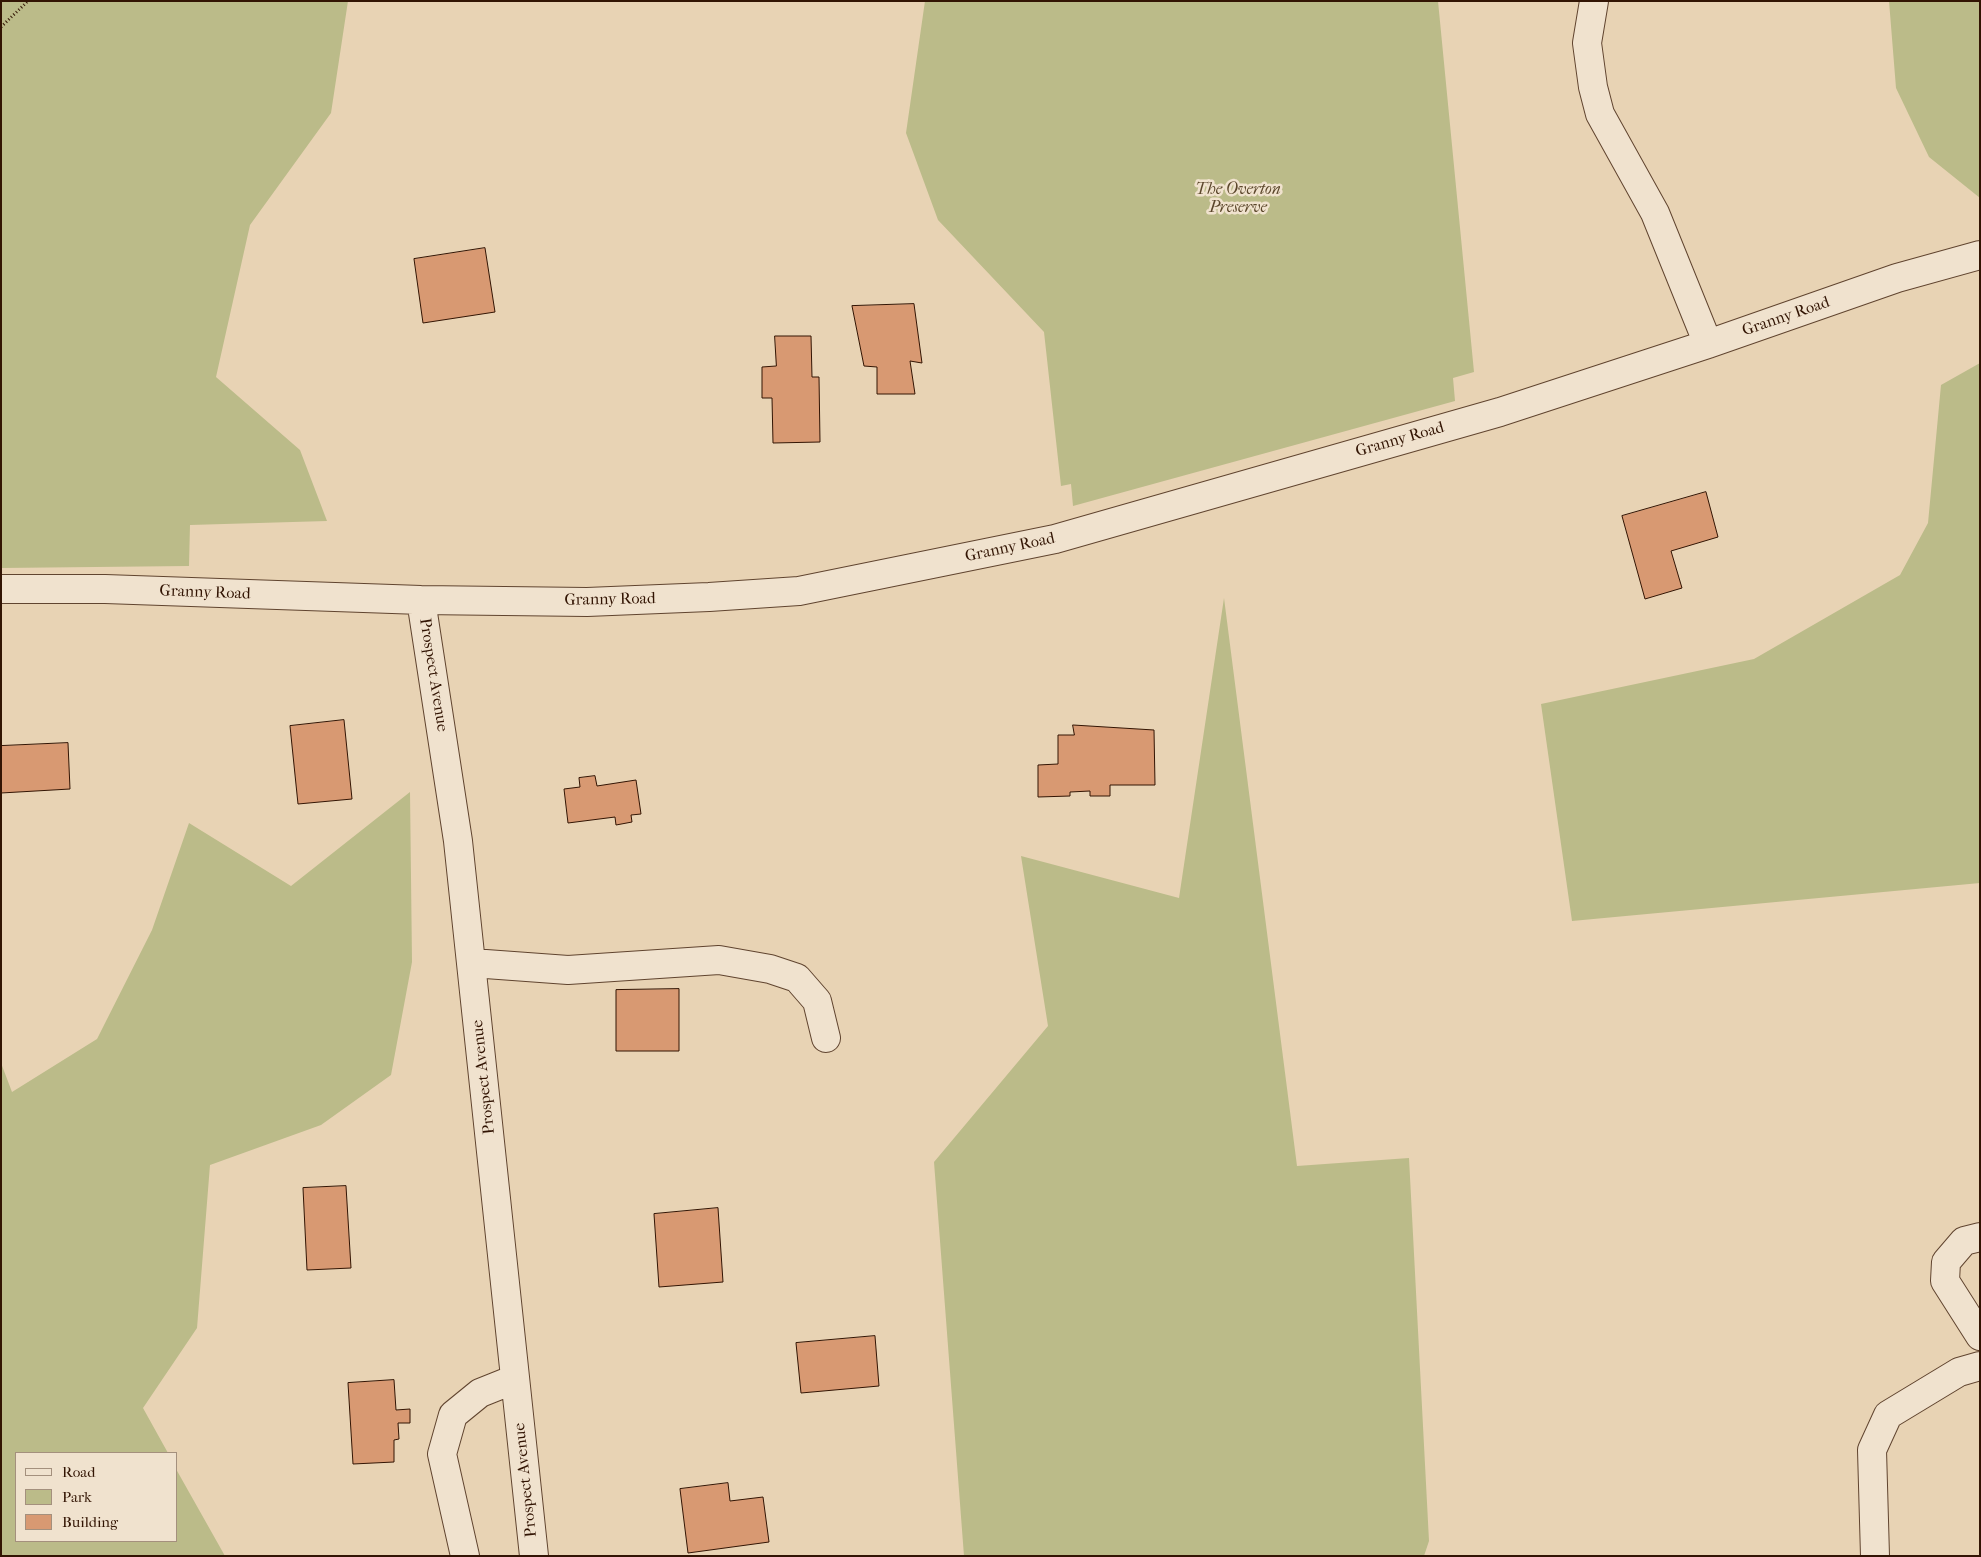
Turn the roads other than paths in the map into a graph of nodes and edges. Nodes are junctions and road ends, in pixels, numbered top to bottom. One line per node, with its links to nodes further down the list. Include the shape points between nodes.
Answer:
1 (1594, 1): 3 (street, via 1587,43 1600,114 1655,213)
2 (1980, 255): 3 (street, Granny Road, via 1898,278)
3 (1708, 344): 5 (street, Granny Road, via 1500,412 1055,539 808,589 587,602)
4 (1, 589): 5 (street, Granny Road, via 104,589)
5 (421, 600): 6 (street, Prospect Avenue, via 458,840)
6 (472, 963): 7 (street, via 568,970 719,960 770,969 797,978 817,1001); 11 (street, Prospect Avenue)
7 (826, 1038)
8 (1980, 1237): 9 (street, via 1964,1241 1946,1262 1945,1280)
9 (1980, 1336)
10 (1980, 1366): 14 (street, via 1959,1372 1888,1415 1872,1450)
11 (515, 1379): 12 (street, via 480,1393 453,1415 442,1454); 13 (street, Prospect Avenue)
12 (465, 1556)
13 (534, 1556)
14 (1875, 1556)

